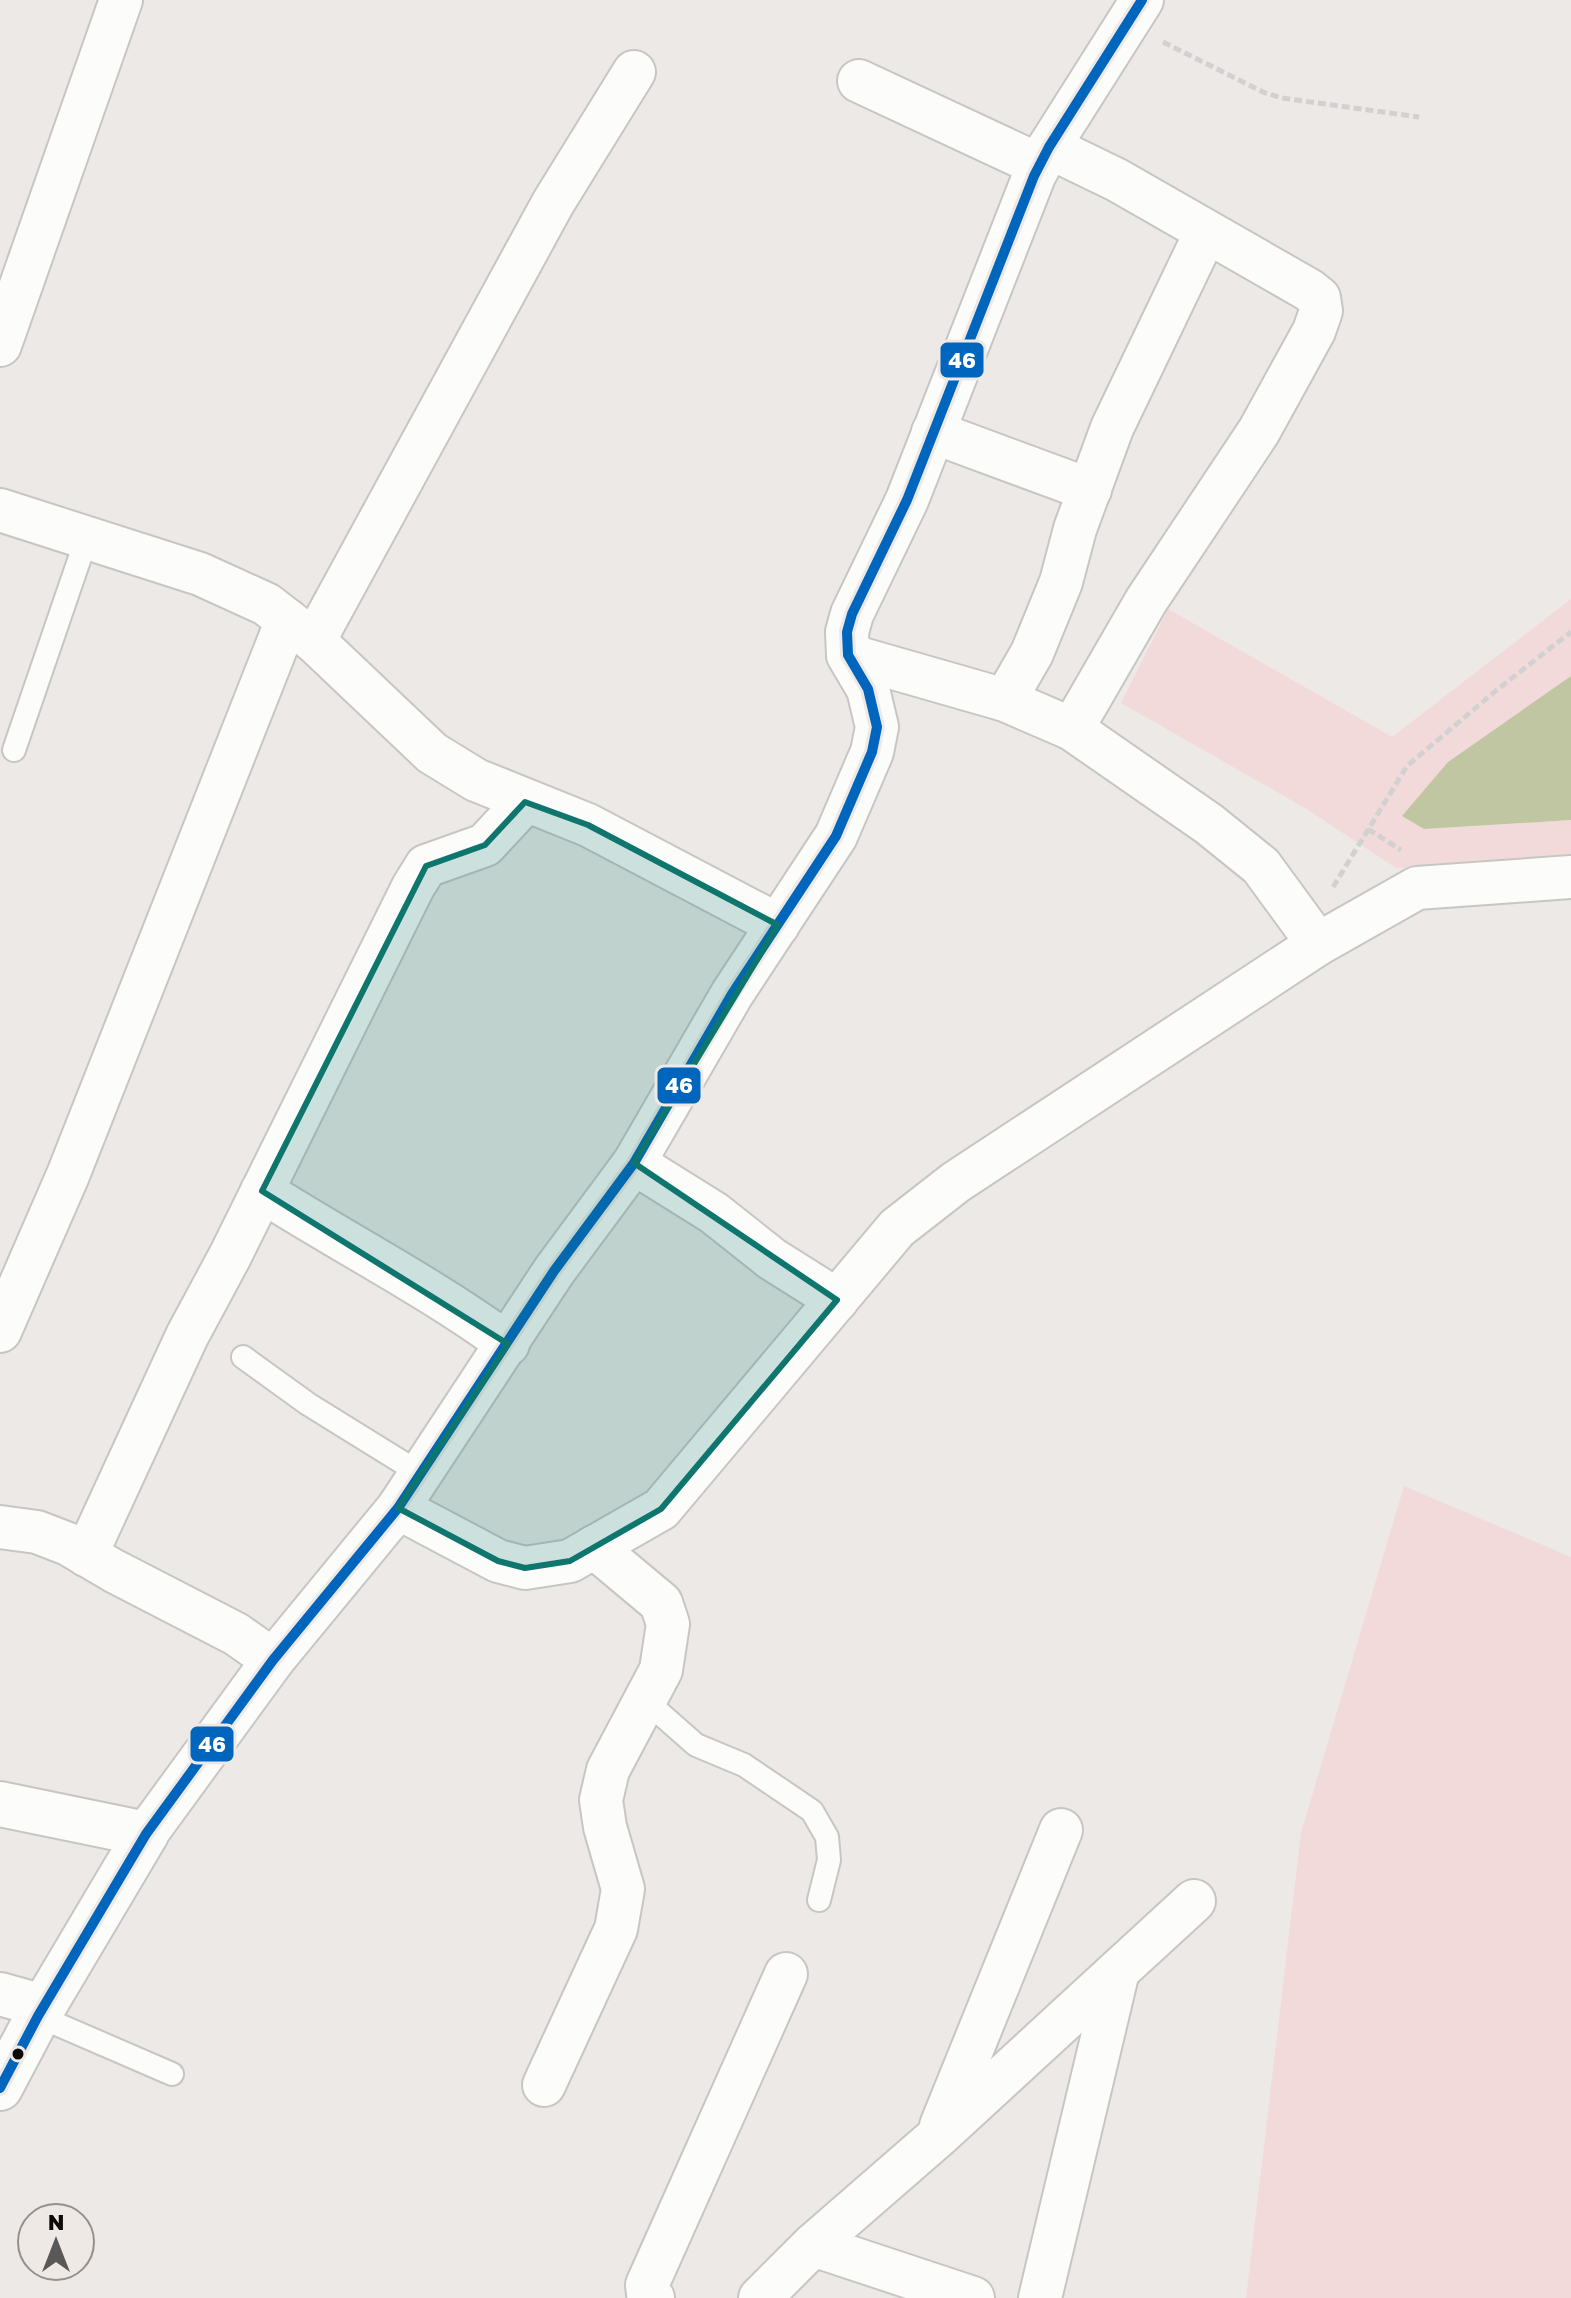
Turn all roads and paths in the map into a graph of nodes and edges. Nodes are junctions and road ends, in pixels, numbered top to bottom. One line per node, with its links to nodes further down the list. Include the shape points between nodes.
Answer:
1 (121, 0): 8 (street)
2 (1134, 12): 5 (path, via 1263,92); 6 (street)
3 (634, 72): 13 (street)
4 (859, 81): 6 (street)
5 (1419, 117)
6 (1044, 156): 7 (street, via 1117,180); 9 (street)
7 (1206, 232): 10 (street, via 1112,428); 17 (street, via 1309,290 1319,298 1321,311 1259,431 1146,601)
8 (0, 345)
9 (933, 432): 10 (street); 15 (street, via 852,614)
10 (1090, 490): 16 (street, via 1061,582 1032,653)
11 (0, 510): 12 (street)
12 (87, 537): 13 (street, via 200,574 266,604); 18 (lane)
13 (300, 631): 19 (street, via 432,753); 26 (street)
14 (1571, 632): 22 (path, via 1407,766)
15 (848, 655): 16 (street); 21 (street, via 874,709 872,752 836,836)
16 (1005, 700): 17 (street)
17 (1072, 729): 22 (street, via 1261,866)
18 (14, 750)
19 (525, 802): 21 (street, via 588,825); 24 (street, via 485,845 426,866)
20 (1571, 877): 22 (street, via 1417,888)
21 (778, 925): 23 (street)
22 (1313, 936): 25 (street, via 956,1182 897,1228)
23 (634, 1163): 25 (street); 27 (street)
24 (262, 1191): 27 (street); 33 (street, via 187,1336)
25 (837, 1300): 32 (street, via 661,1509)
26 (0, 1331)
27 (508, 1344): 29 (street)
28 (243, 1357): 29 (lane)
29 (421, 1474): 30 (street)
30 (398, 1508): 32 (street, via 498,1561 525,1568 570,1561); 34 (street)
31 (0, 1527): 33 (street, via 37,1532)
32 (594, 1547): 35 (street, via 661,1603 668,1624 661,1670)
33 (86, 1555): 34 (street, via 236,1634)
34 (273, 1660): 38 (street)
35 (646, 1701): 39 (lane, via 696,1745 744,1765 812,1811 827,1837 829,1860); 46 (street, via 608,1770 601,1800 623,1889 616,1929)
36 (0, 1804): 38 (street)
37 (1061, 1830): 48 (street)
38 (146, 1834): 44 (street)
39 (819, 1900)
40 (1194, 1901): 41 (street)
41 (1118, 1971): 48 (street); 53 (street)
42 (786, 1974): 50 (street, via 647,2285)
43 (0, 1994): 44 (street)
44 (40, 2011): 45 (lane); 47 (street)
45 (172, 2074)
46 (544, 2085)
47 (0, 2088)
48 (936, 2138): 49 (street)
49 (813, 2245): 51 (street); 52 (street)
50 (653, 2298)
51 (760, 2298)
52 (973, 2298)
53 (1040, 2298)

